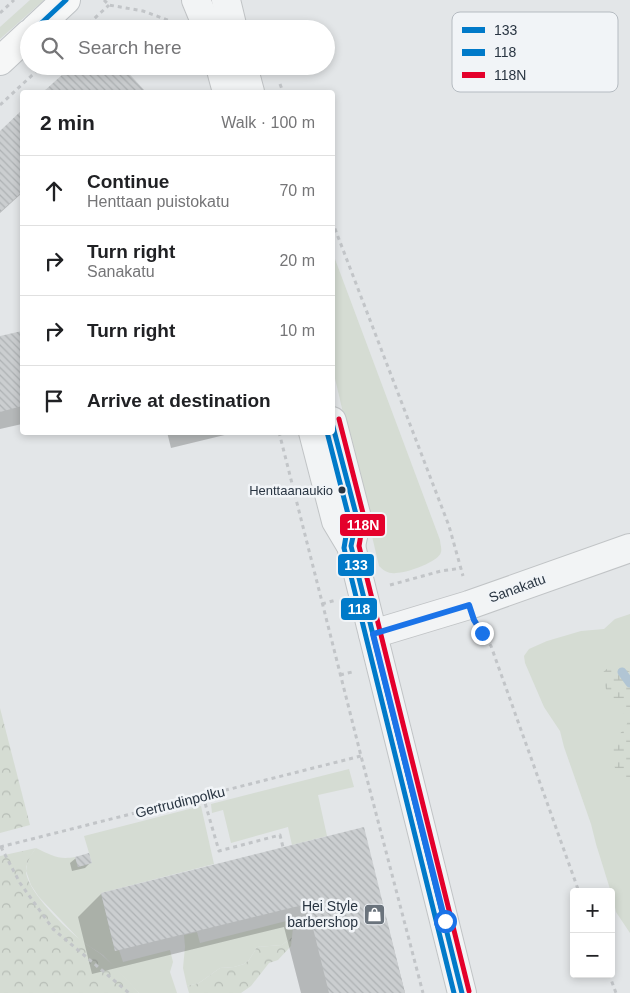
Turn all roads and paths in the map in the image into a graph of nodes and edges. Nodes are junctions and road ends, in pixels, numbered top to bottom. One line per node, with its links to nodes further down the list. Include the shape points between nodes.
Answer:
1 (14, 0): 7 (path)
2 (66, 0): 8 (main road)
3 (104, 0): 6 (path)
4 (196, 0): 11 (street)
5 (226, 0): 12 (street)
6 (109, 5): 9 (path); 10 (path, via 144,11)
7 (0, 13)
8 (45, 20)
9 (93, 20)
10 (168, 20)
11 (204, 20)
12 (231, 20)
13 (20, 42): 14 (main road)
14 (0, 61)
15 (32, 75): 20 (path)
16 (222, 75): 18 (street)
17 (245, 75): 19 (street)
18 (226, 90)
19 (249, 90)
20 (0, 105)
21 (335, 229): 27 (path, via 449,526)
22 (335, 433): 25 (street, via 357,518)
23 (281, 435): 29 (path)
24 (315, 435): 25 (street, via 336,521)
25 (351, 546): 28 (street)
26 (630, 548): 27 (street, Sanakatu)
27 (469, 605): 28 (street, Sanakatu); 33 (path, via 474,620 491,646)
28 (373, 634): 37 (street)
29 (361, 756): 30 (path, Gertrudinpolku); 36 (path)
30 (203, 796): 31 (path, Gertrudinpolku); 32 (path, via 219,851 280,834)
31 (0, 847): 35 (path, via 20,883 53,929 129,993)
32 (283, 847)
33 (579, 888)
34 (610, 978): 38 (path)
35 (122, 993)
36 (423, 993)
37 (462, 993)
38 (616, 993)

